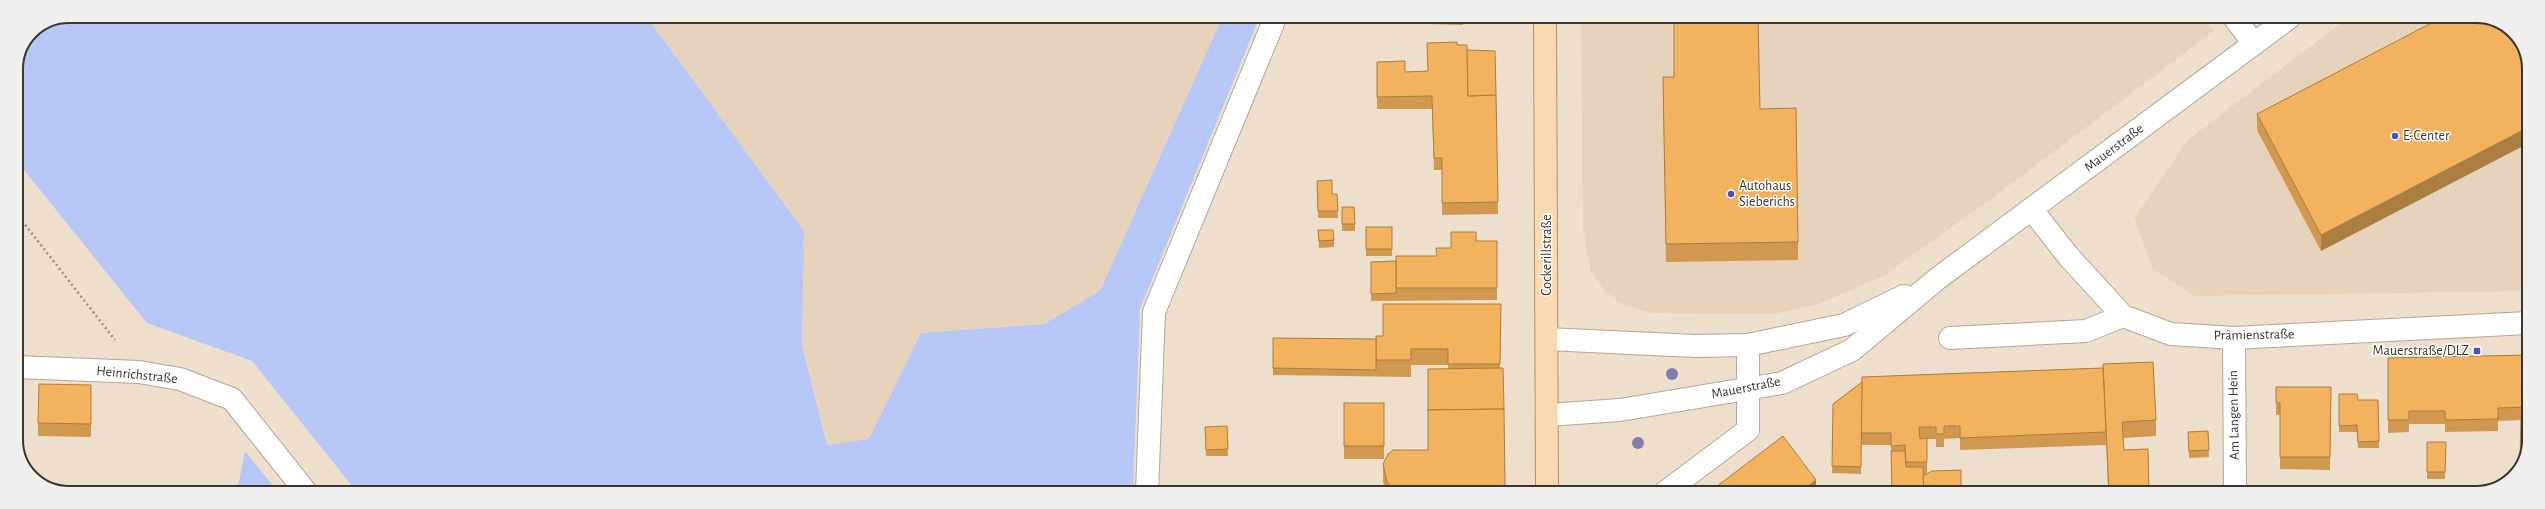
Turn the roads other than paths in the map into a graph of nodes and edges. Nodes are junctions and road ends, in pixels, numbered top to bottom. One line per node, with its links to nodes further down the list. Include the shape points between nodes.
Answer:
1 (1273, 23): 18 (street, via 1154,312)
2 (1545, 23): 12 (main road, Cockerillstraße)
3 (2238, 23): 5 (street)
4 (2282, 23): 5 (street, Mauerstraße)
5 (2254, 44): 6 (street, Mauerstraße)
6 (2032, 210): 7 (street, Mauerstraße); 8 (street, Prämienstraße, via 2069,257)
7 (1937, 279): 13 (street, Mauerstraße, via 1844,325); 15 (street, Mauerstraße, via 1852,350 1782,383)
8 (2123, 316): 10 (street, via 2086,331); 11 (street, Prämienstraße, via 2171,334)
9 (2522, 323): 11 (street, Prämienstraße)
10 (1950, 338)
11 (2234, 338): 21 (street, Am Langen Hein)
12 (1547, 339): 13 (street, Mauerstraße, via 1695,346); 16 (main road, Cockerillstraße)
13 (1748, 345): 15 (street)
14 (23, 367): 17 (street, Heinrichstraße, via 140,372 180,379 232,399)
15 (1748, 389): 16 (street, Mauerstraße, via 1620,410); 20 (street, via 1748,430)
16 (1547, 415): 19 (main road, Cockerillstraße)
17 (301, 486)
18 (1147, 486)
19 (1548, 486)
20 (1673, 486)
21 (2235, 486)

